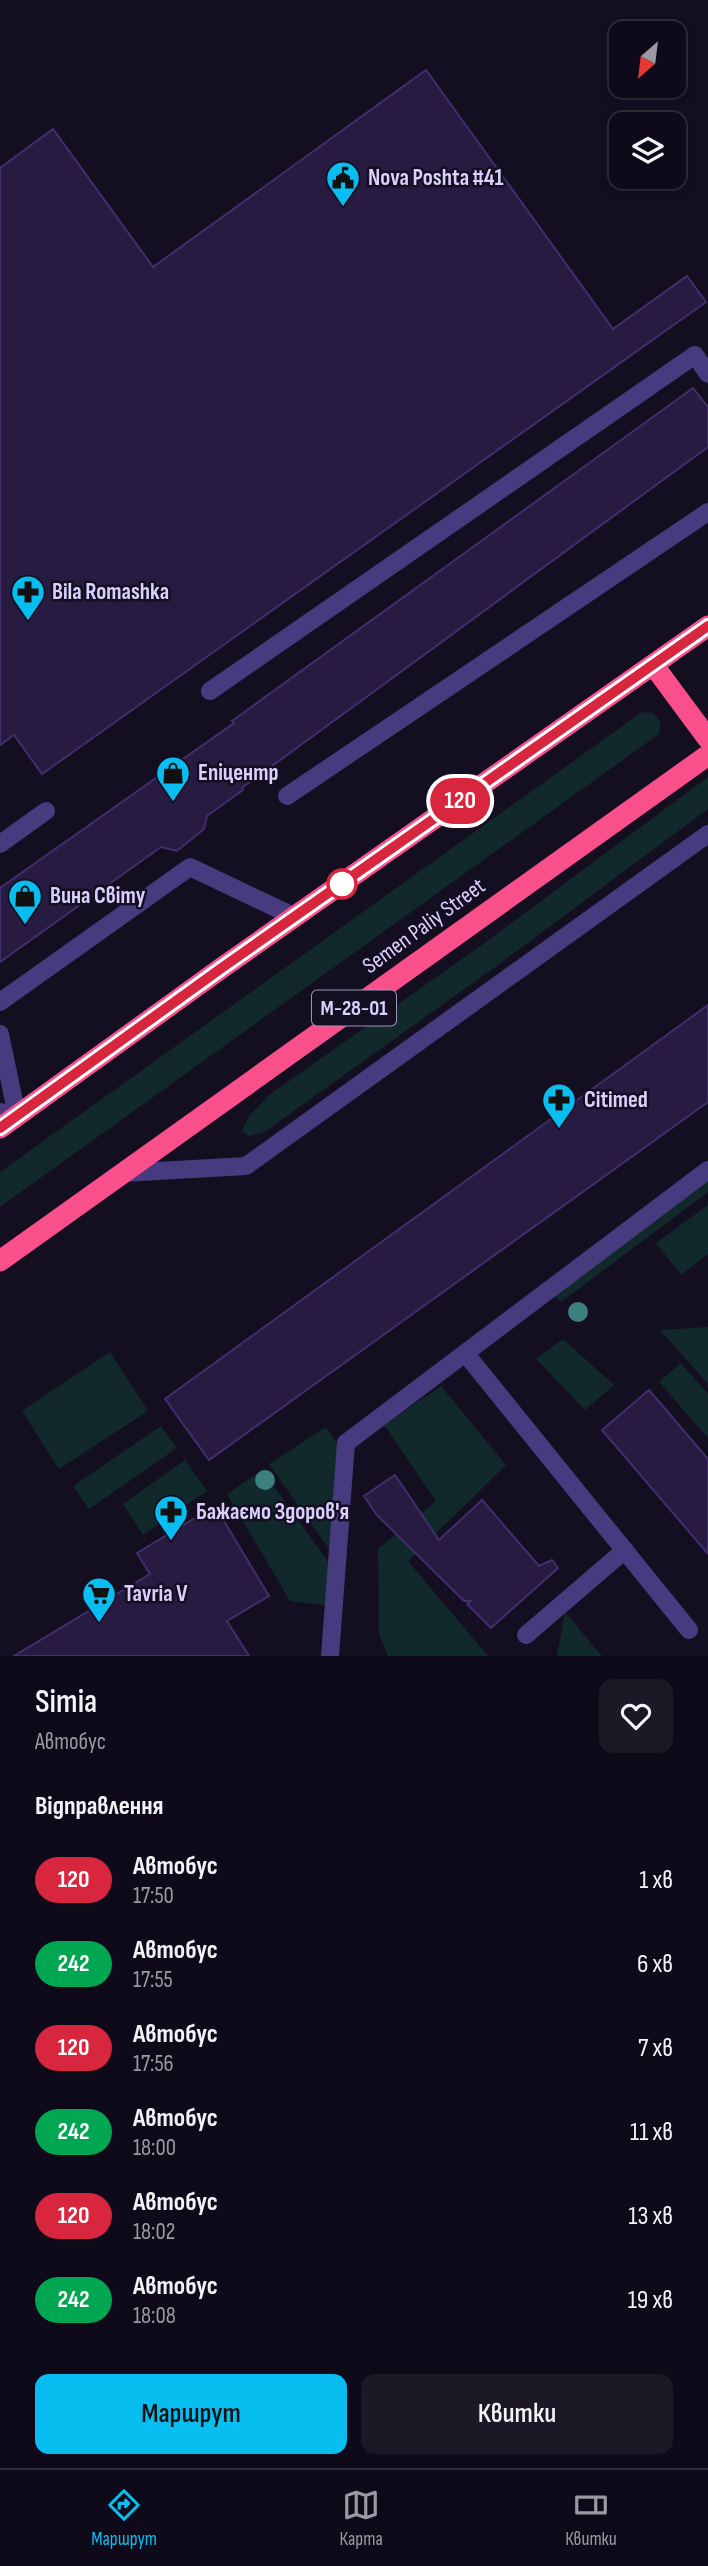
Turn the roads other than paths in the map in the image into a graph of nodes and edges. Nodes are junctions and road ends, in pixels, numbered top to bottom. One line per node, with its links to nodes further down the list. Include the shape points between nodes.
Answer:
1 (708, 374): 5 (street, via 695,355)
2 (708, 512): 8 (street)
3 (708, 626): 4 (highway)
4 (654, 666): 6 (highway); 12 (highway)
5 (210, 691)
6 (708, 740)
7 (708, 755): 17 (highway, Semen Paliy Street / М-28-01)
8 (287, 796)
9 (46, 811): 11 (street)
10 (708, 834): 17 (street, via 246,1166)
11 (0, 844)
12 (295, 917): 13 (street, via 190,867); 15 (highway)
13 (0, 1002)
14 (0, 1034): 15 (street)
15 (6, 1119)
16 (708, 1170): 19 (street)
17 (124, 1173): 18 (highway, Semen Paliy Street / М-28-01)
18 (0, 1261)
19 (465, 1353): 20 (street); 23 (street, via 346,1443)
20 (625, 1550): 21 (street); 22 (street)
21 (689, 1630)
22 (526, 1635)
23 (330, 1656)

